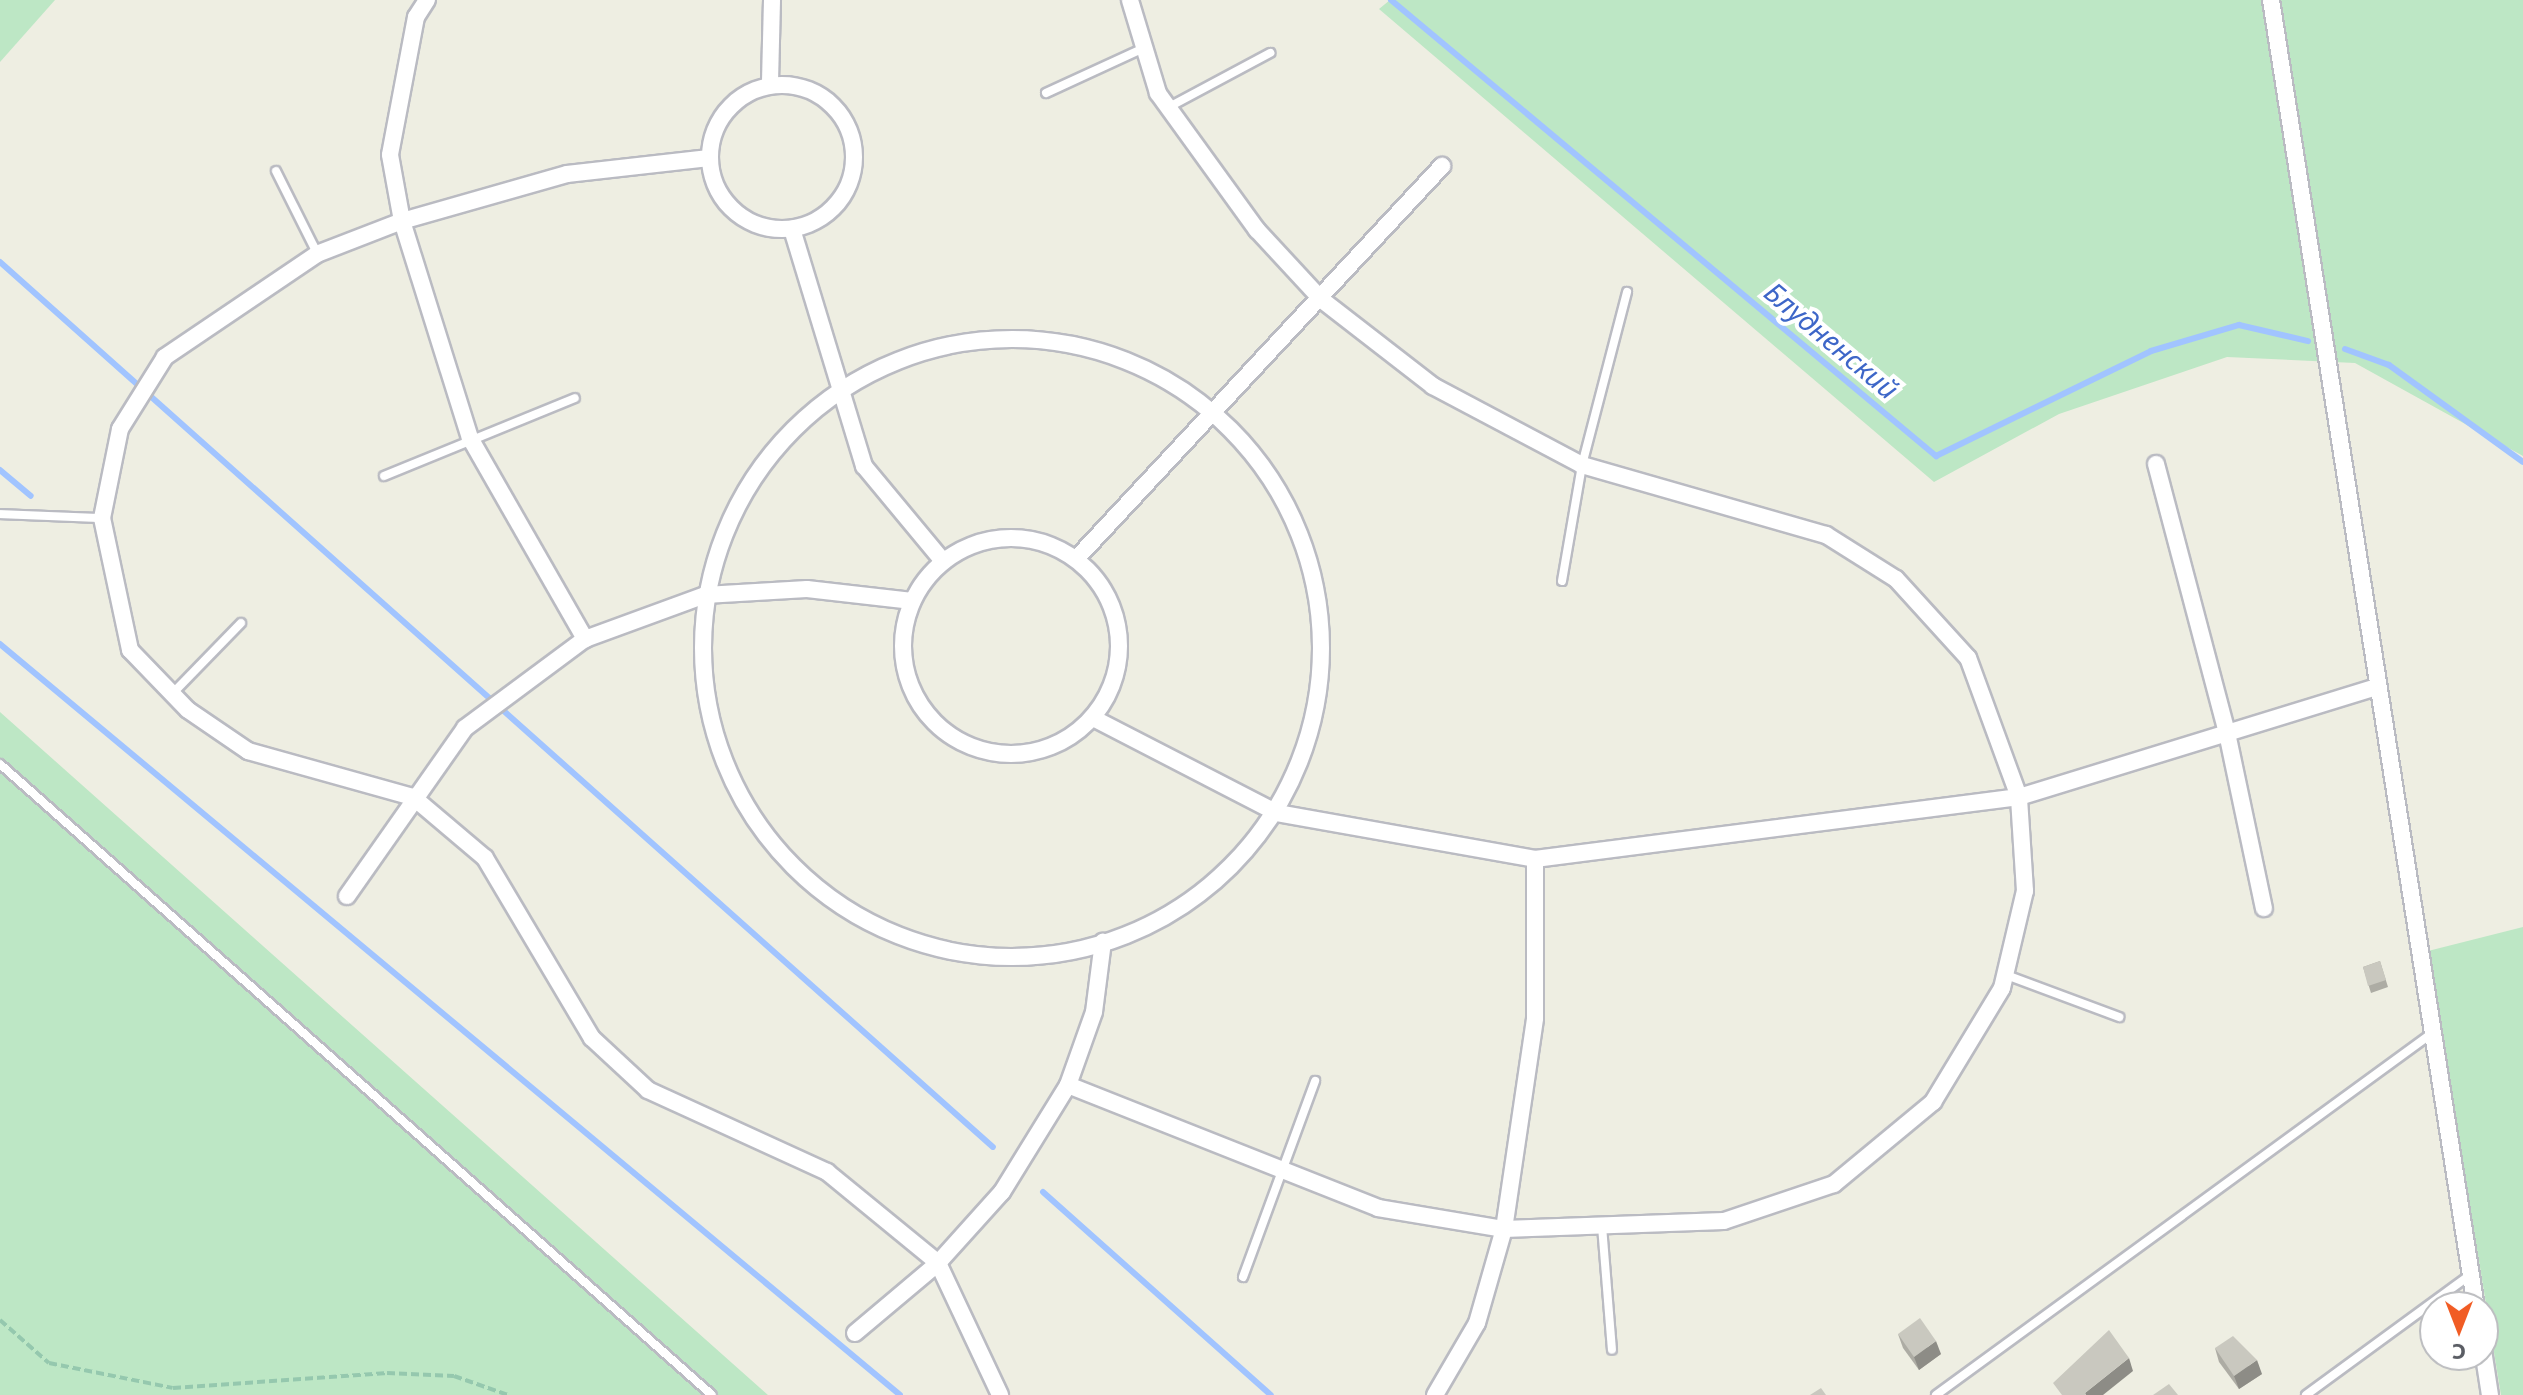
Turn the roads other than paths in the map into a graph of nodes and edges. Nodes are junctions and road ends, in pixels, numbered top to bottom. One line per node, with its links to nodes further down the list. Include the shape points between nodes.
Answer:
1 (427, 0): 13 (street, via 416,17 390,155)
2 (772, 0): 7 (street)
3 (1130, 0): 5 (street)
4 (2271, 0): 34 (street)
5 (1144, 48): 8 (lane); 9 (street)
6 (1270, 53): 9 (lane)
7 (770, 82): 10 (street, via 725,113); 14 (street, via 813,92 832,105 854,146 847,191 814,223)
8 (1046, 93)
9 (1168, 108): 17 (street, via 1257,230)
10 (709, 158): 13 (street, via 567,174); 14 (street, via 720,193 744,219)
11 (1442, 166): 17 (street)
12 (276, 171): 15 (lane)
13 (402, 221): 15 (street); 21 (street)
14 (792, 229): 18 (street)
15 (317, 254): 26 (street, via 165,357 120,429)
16 (1627, 292): 23 (lane)
17 (1321, 299): 20 (street); 23 (street, via 1433,386)
18 (838, 395): 20 (street, via 880,366 976,339 1075,343 1168,379); 28 (street, via 864,466); 30 (street, via 797,422 737,501)
19 (575, 398): 21 (lane)
20 (1215, 416): 27 (street); 41 (street, via 1245,442 1299,525 1323,622 1315,721)
21 (470, 438): 24 (lane); 33 (street)
22 (2156, 464): 37 (street)
23 (1582, 465): 29 (lane); 40 (street, via 1826,535 1896,579 1968,658)
24 (384, 476)
25 (0, 514): 26 (lane)
26 (102, 518): 35 (street, via 130,650)
27 (1077, 558): 28 (street, via 1045,542 1009,536 974,543); 36 (street, via 1106,595 1120,653 1112,688)
28 (942, 560): 31 (street)
29 (1562, 581)
30 (705, 595): 31 (street, via 807,589); 33 (street); 45 (street, via 703,690 725,766 783,860 858,919 947,953 1042,958)
31 (912, 601): 36 (street, via 902,656 911,691 931,721 960,742 994,754 1030,753 1064,741)
32 (241, 623): 35 (lane)
33 (585, 639): 39 (street, via 465,728)
34 (2377, 687): 37 (street); 48 (street)
35 (172, 694): 39 (street, via 248,751)
36 (1093, 718): 41 (street)
37 (2227, 733): 40 (street); 44 (street)
38 (0, 764): 61 (lane)
39 (413, 797): 43 (street); 54 (street, via 485,858 592,1038 648,1090 827,1172)
40 (2019, 797): 42 (street); 46 (street, via 2025,891)
41 (1277, 813): 42 (street); 45 (street, via 1215,885 1134,935)
42 (1535, 859): 53 (street, via 1535,1018)
43 (347, 896)
44 (2264, 908)
45 (1103, 942): 50 (street, via 1094,1012)
46 (2006, 975): 47 (lane); 52 (street, via 1933,1102 1834,1184 1724,1221)
47 (2119, 1017)
48 (2431, 1034): 55 (street); 64 (lane)
49 (1315, 1081): 51 (lane)
50 (1068, 1085): 51 (street); 54 (street, via 1002,1192)
51 (1282, 1173): 53 (street, via 1378,1208); 56 (lane)
52 (1602, 1226): 53 (street); 59 (lane)
53 (1504, 1229): 63 (street, via 1477,1323)
54 (938, 1263): 58 (street); 62 (street)
55 (2471, 1274): 57 (street); 65 (lane)
56 (1243, 1277)
57 (2474, 1291)
58 (855, 1333)
59 (1612, 1350)
60 (2486, 1371): 66 (street)
61 (712, 1395)
62 (1000, 1395)
63 (1435, 1395)
64 (1936, 1395)
65 (2306, 1395)
66 (2490, 1395)

